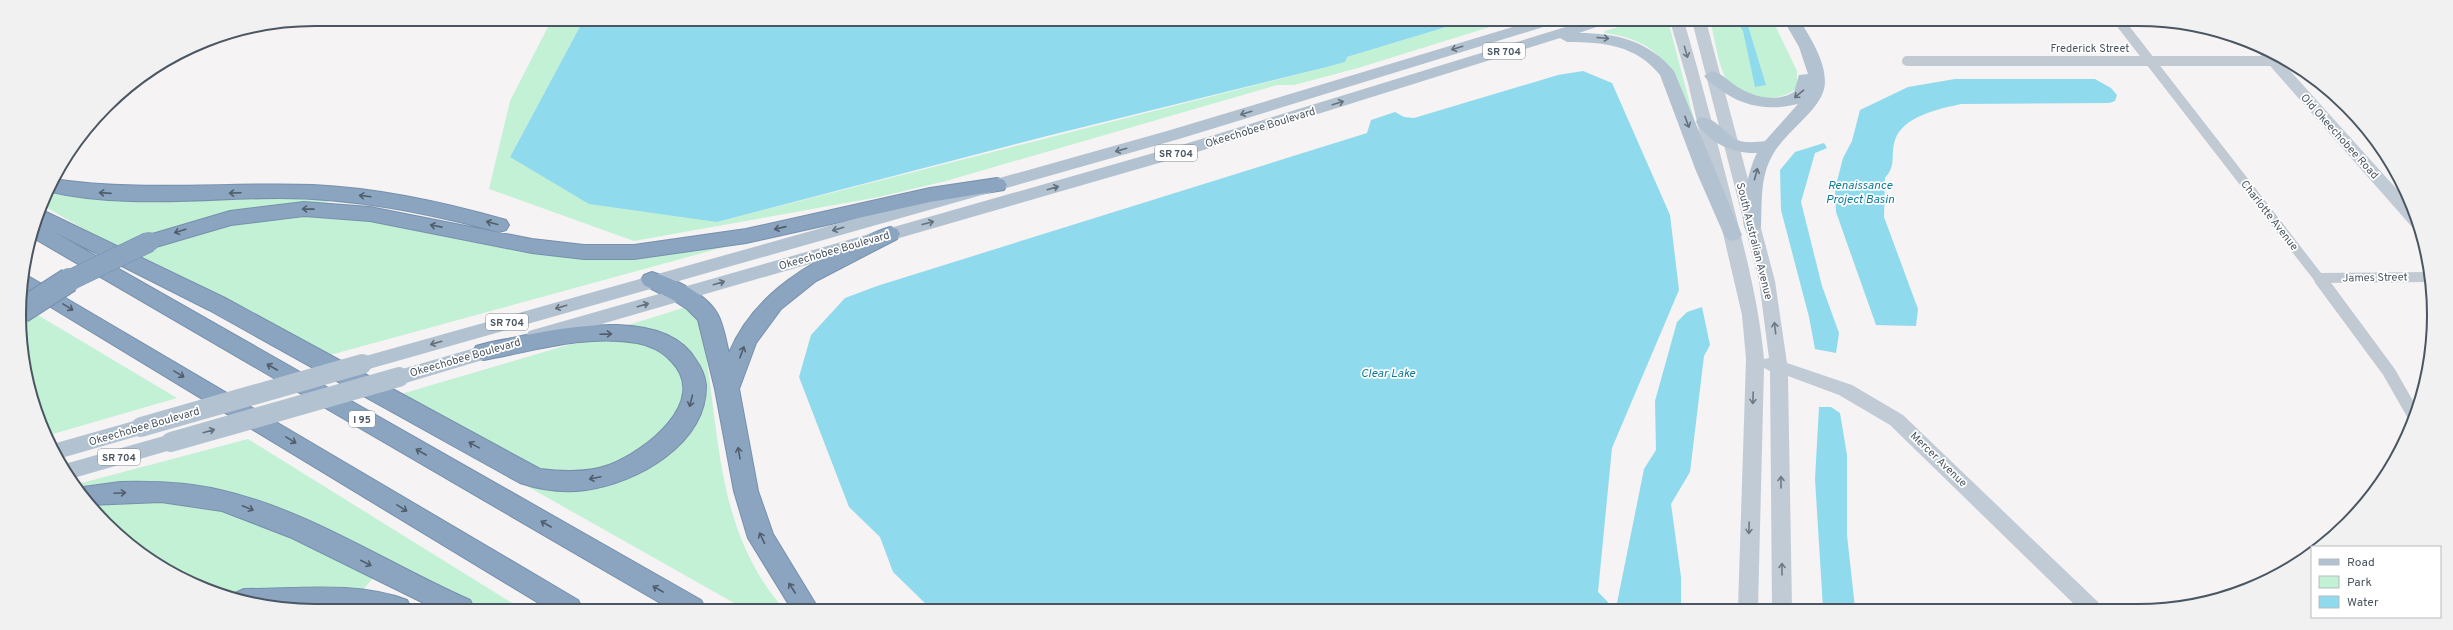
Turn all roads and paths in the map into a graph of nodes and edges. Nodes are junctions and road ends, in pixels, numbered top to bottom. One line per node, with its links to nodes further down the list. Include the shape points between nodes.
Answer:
1 (1520, 26): 9 (main road)
2 (1568, 26): 8 (main road, Okeechobee Boulevard / SR 704)
3 (1678, 26): 14 (main road, South Australian Avenue, one-way to 14)
4 (1701, 26): 13 (main road, South Australian Avenue)
5 (1784, 26): 13 (main road, one-way to 13, via 1803,68 1806,85 1802,94 1789,101 1754,100 1736,93)
6 (1794, 26): 16 (main road, via 1813,65 1817,91)
7 (2122, 26): 10 (street, Charlotte Avenue)
8 (1549, 29): 9 (main road, Okeechobee Boulevard / SR 704); 23 (main road, Okeechobee Boulevard / SR 704, one-way to 8, via 1191,148); 24 (main road, one-way to 24, via 1616,39 1642,49 1662,64)
9 (1495, 37): 17 (main road, Okeechobee Boulevard / SR 704, one-way to 17)
10 (2148, 60): 11 (street, Frederick Street); 12 (street, Frederick Street); 27 (street, Charlotte Avenue)
11 (1908, 61)
12 (2273, 61): 19 (main road, Old Okeechobee Road)
13 (1712, 76): 15 (main road, South Australian Avenue)
14 (1704, 122): 15 (main road); 24 (main road, South Australian Avenue)
15 (1730, 145): 16 (main road, via 1753,148); 21 (main road, South Australian Avenue)
16 (1771, 145): 21 (main road, one-way to 16, via 1754,182 1758,168)
17 (997, 185): 25 (highway, one-way to 25, via 930,195 746,236); 28 (main road, Okeechobee Boulevard / SR 704, one-way to 28)
18 (56, 186): 25 (highway, one-way to 18, via 597,244 564,240 395,200 353,194 303,192 137,195 86,192)
19 (2408, 212)
20 (43, 217): 32 (highway, one-way to 20, via 596,334 618,333 652,338 673,347 686,361 694,377 693,397 688,413 661,446 644,459 620,471 575,482 551,482 529,476 217,304)
21 (1752, 227): 34 (main road, South Australian Avenue, one-way to 21, via 1767,281)
22 (38, 232): 44 (highway, I 95, one-way to 22)
23 (890, 234): 30 (main road, Okeechobee Boulevard / SR 704, one-way to 23); 35 (highway, one-way to 23, via 746,340 766,312 787,290 833,262)
24 (1733, 235): 33 (main road, South Australian Avenue, via 1751,315)
25 (683, 246): 31 (highway, one-way to 31, bridge, via 634,252 584,252 532,246 370,214 304,208 230,218 149,242 71,278)
26 (2425, 277): 27 (street, James Street)
27 (2319, 278): 36 (street, Charlotte Avenue, via 2389,372)
28 (652, 280): 30 (highway); 37 (main road, Okeechobee Boulevard / SR 704, one-way to 37, bridge)
29 (28, 283): 43 (highway, one-way to 43)
30 (681, 294): 32 (main road, Okeechobee Boulevard / SR 704, one-way to 30); 35 (highway, via 695,303 708,317)
31 (26, 307)
32 (484, 352): 38 (main road, Okeechobee Boulevard / SR 704, one-way to 32, bridge)
33 (1755, 359): 34 (main road, Mercer Avenue); 46 (main road, South Australian Avenue, one-way to 46)
34 (1779, 367): 47 (main road, South Australian Avenue, one-way to 34); 48 (main road, Mercer Avenue, via 1851,392 1872,402 1902,424)
35 (727, 389): 45 (highway, one-way to 35, via 761,538 746,491)
36 (2411, 411)
37 (60, 450)
38 (72, 470)
39 (90, 495): 42 (highway, one-way to 42, via 174,493 240,505 304,531 398,580)
40 (271, 601): 41 (highway, via 322,600)
41 (372, 604)
42 (452, 604)
43 (562, 604)
44 (685, 604)
45 (803, 604)
46 (1748, 604)
47 (1782, 604)
48 (2087, 604)

